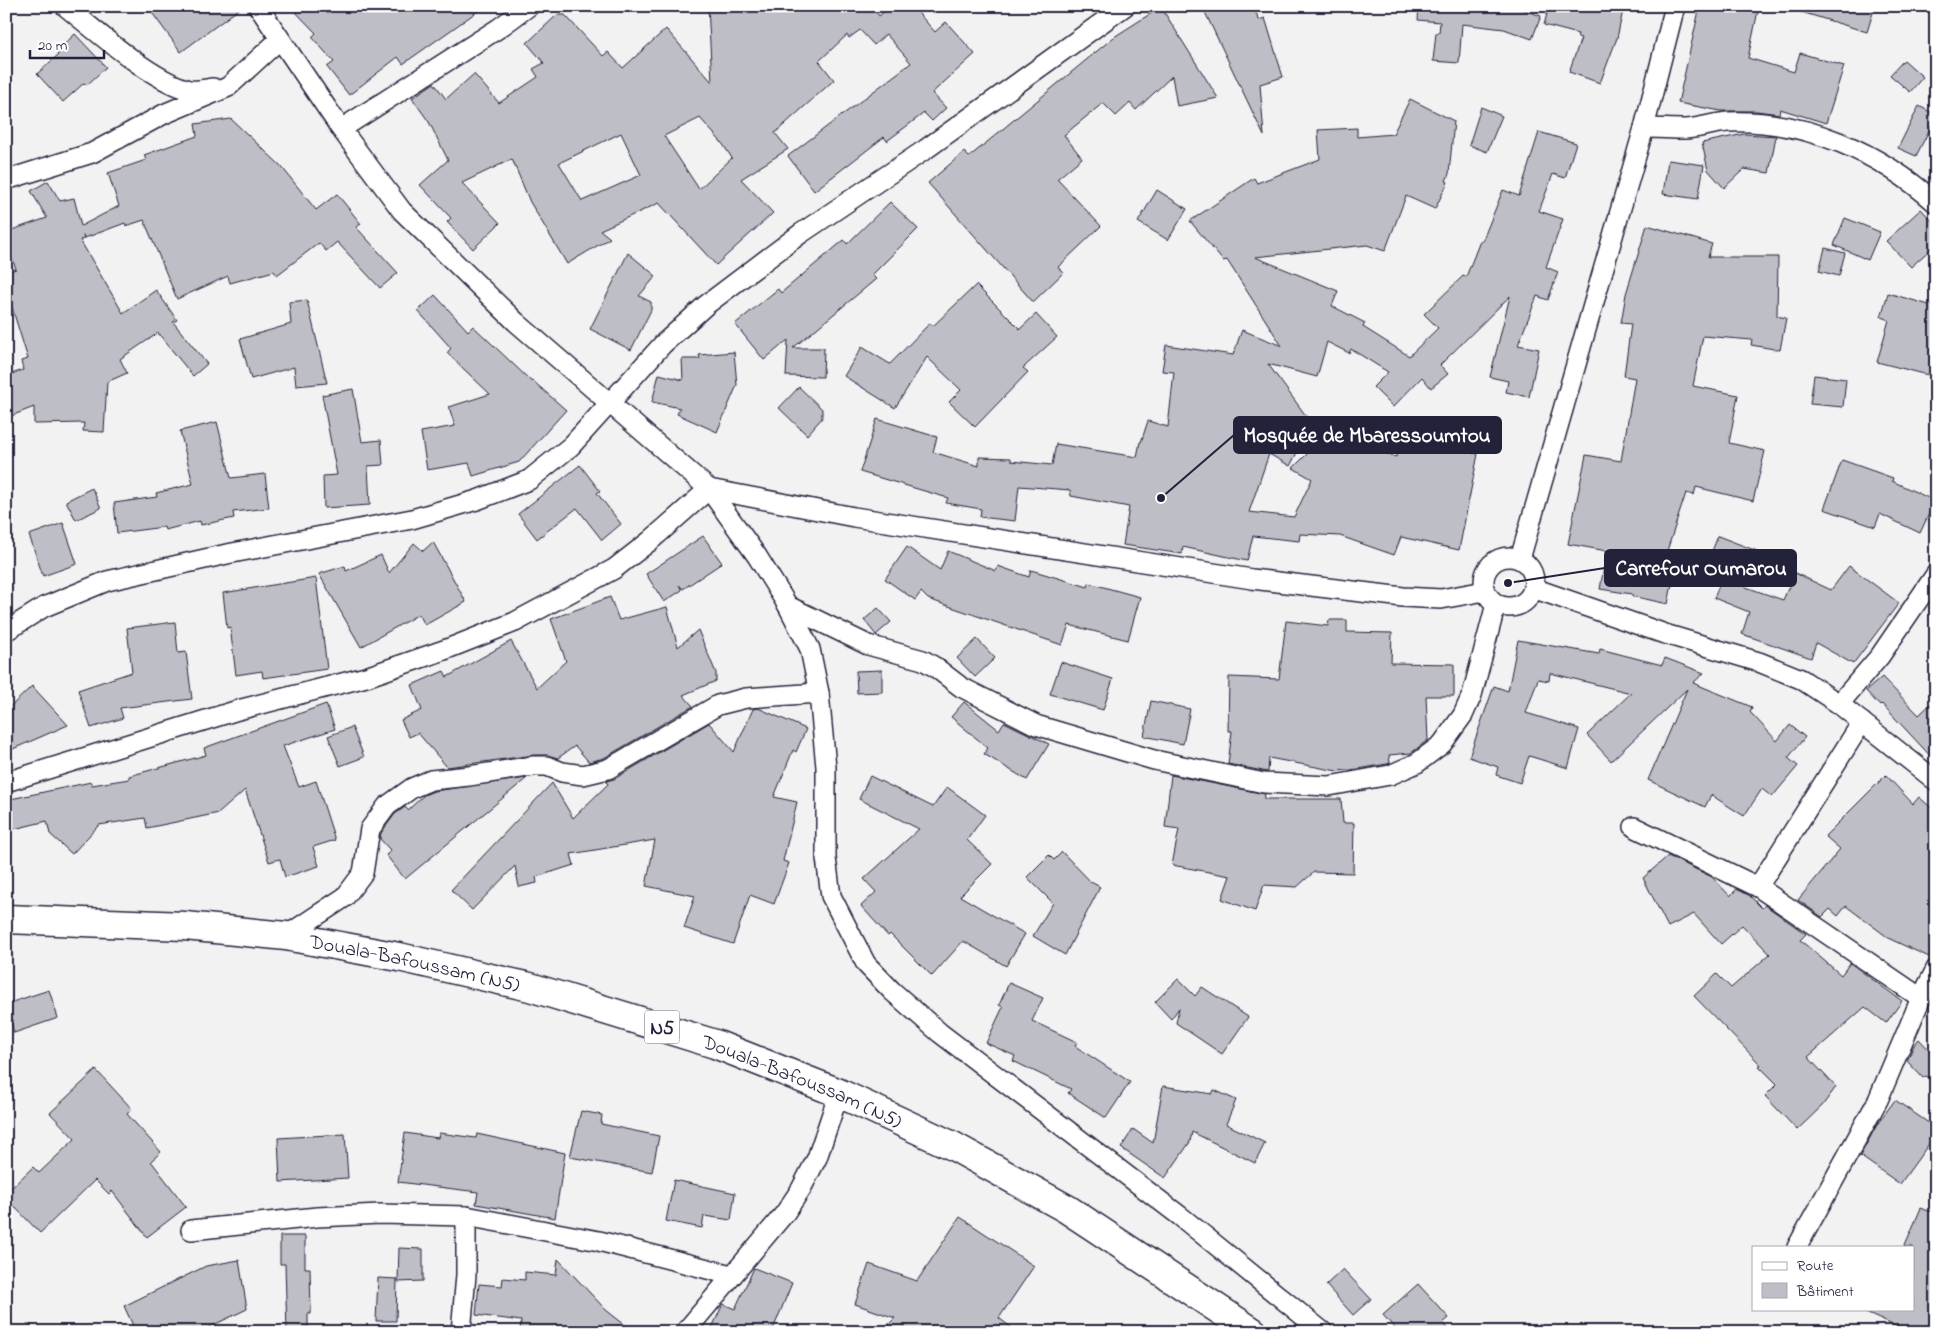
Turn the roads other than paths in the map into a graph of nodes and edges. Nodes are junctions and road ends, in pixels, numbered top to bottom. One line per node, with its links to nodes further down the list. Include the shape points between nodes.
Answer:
1 (65, 6): 7 (street, via 156,75 187,90)
2 (258, 6): 6 (street)
3 (529, 6): 9 (street)
4 (1125, 6): 12 (street, via 926,149 800,234 706,305 663,344)
5 (1675, 6): 8 (street)
6 (279, 40): 7 (street); 9 (street)
7 (228, 88): 10 (street, via 164,114 92,153)
8 (1644, 128): 11 (street, via 1686,129 1728,122 1775,125 1810,132 1862,152 1905,178); 14 (street)
9 (341, 129): 12 (street, via 402,211 516,322)
10 (6, 180)
11 (1936, 203)
12 (612, 403): 13 (street); 19 (street, via 571,446 529,480 478,500 412,519 227,554 107,581 44,607)
13 (710, 489): 17 (street, via 854,517 1252,579 1412,598); 18 (street); 24 (street, via 614,569 515,622 366,676 238,710)
14 (1520, 559): 16 (street, via 1532,570); 17 (street, via 1512,556 1495,560 1484,573)
15 (1936, 574): 21 (street, via 1880,656)
16 (1534, 588): 17 (street, via 1525,601 1511,607); 21 (street, via 1665,634 1759,662 1801,679)
17 (1490, 597): 18 (street, via 1472,695 1463,716 1442,744 1417,763 1390,775 1330,786 1264,783 1154,760 1036,725 968,691 923,660 868,644)
18 (788, 606): 20 (street, via 810,649)
19 (6, 631)
20 (819, 693): 28 (street, via 746,698 718,705 608,769 583,776 547,766 534,766 431,780 412,788 387,806 370,829 363,874 345,897); 39 (street, via 826,767 826,858 831,896 866,964 940,1033 1180,1216)
21 (1839, 704): 22 (street)
22 (1862, 722): 23 (street); 26 (street)
23 (1936, 781)
24 (6, 782)
25 (1634, 827): 26 (street)
26 (1758, 887): 30 (street)
27 (6, 919): 28 (highway, Douala-Bafoussam (N5) / N5, via 185,926)
28 (286, 936): 31 (highway, Douala-Bafoussam (N5) / N5, via 400,957 530,987 715,1044)
29 (1936, 969): 30 (street)
30 (1921, 998): 34 (street, via 1878,1100)
31 (839, 1092): 35 (street, via 817,1158 801,1189); 38 (highway, Douala-Bafoussam (N5) / N5, via 953,1146 1067,1209)
32 (466, 1216): 33 (street, via 380,1214 318,1217); 35 (street, via 599,1240); 36 (street)
33 (190, 1230)
34 (1798, 1246)
35 (731, 1276): 37 (street)
36 (462, 1332)
37 (685, 1332)
38 (1252, 1332)
39 (1323, 1332)

